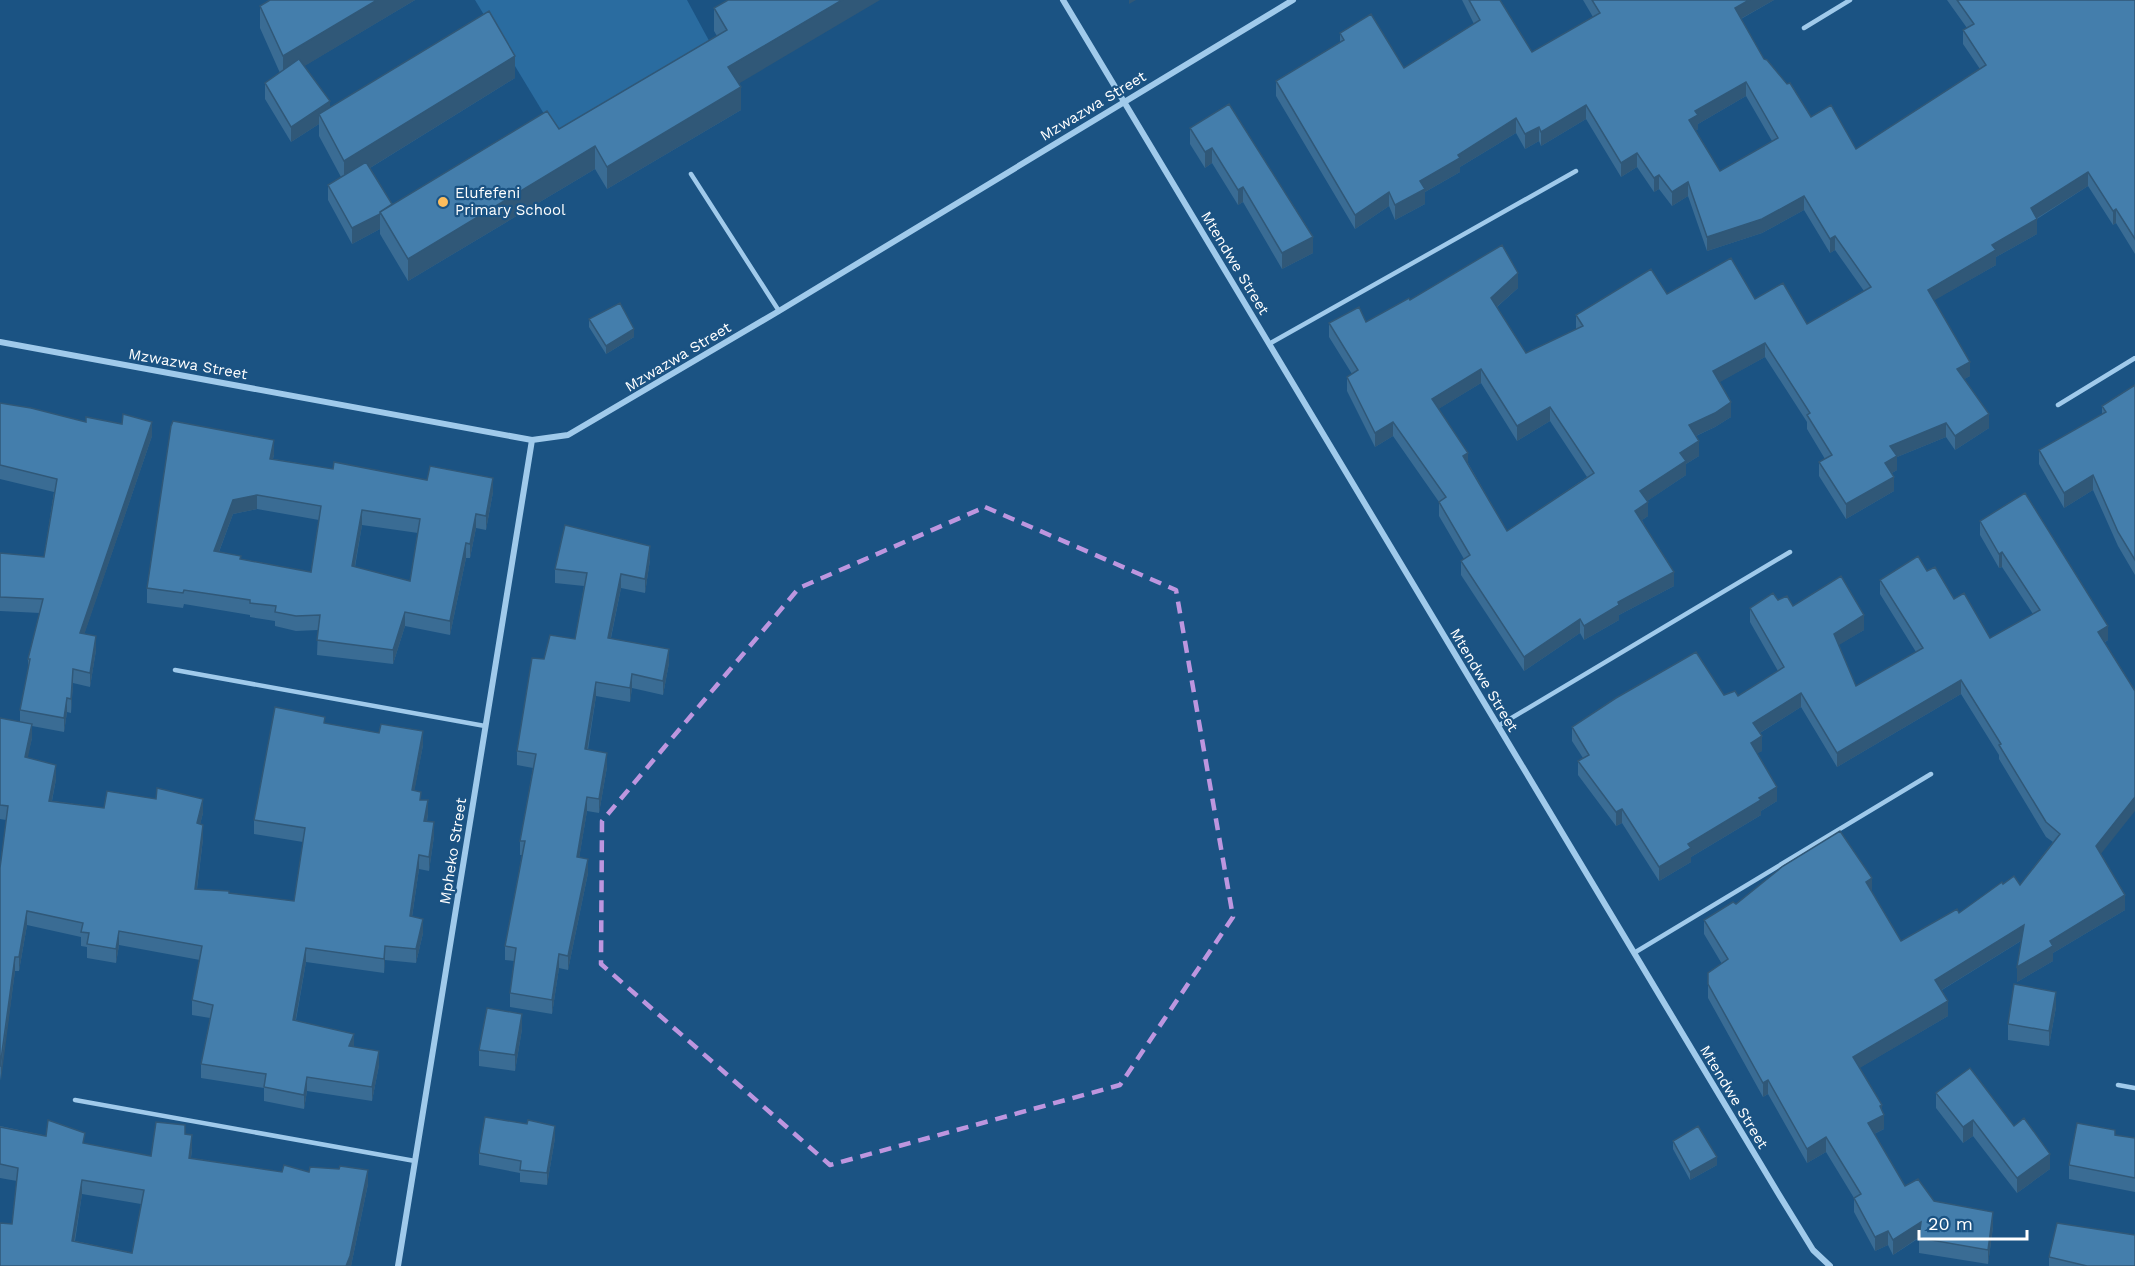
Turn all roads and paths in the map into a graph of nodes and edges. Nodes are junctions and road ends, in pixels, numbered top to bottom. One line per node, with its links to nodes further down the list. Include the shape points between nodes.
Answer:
1 (1063, 0): 5 (street, Mtendwe Street)
2 (1293, 0): 5 (street, Mzwazwa Street)
3 (1850, 0): 4 (lane)
4 (1804, 28)
5 (1124, 101): 8 (street, Mzwazwa Street); 10 (street, Mtendwe Street)
6 (1576, 171): 10 (lane)
7 (690, 174): 8 (lane)
8 (778, 311): 13 (street, Mzwazwa Street, via 568,435)
9 (0, 342): 13 (street, Mzwazwa Street)
10 (1269, 344): 17 (street, Mtendwe Street)
11 (2135, 358): 12 (lane)
12 (2058, 405)
13 (532, 440): 16 (street, Mpheko Street)
14 (1790, 552): 17 (lane)
15 (175, 670): 16 (lane)
16 (486, 726): 23 (street, Mpheko Street)
17 (1498, 726): 19 (street, Mtendwe Street)
18 (1931, 774): 19 (lane)
19 (1634, 953): 25 (street, Mtendwe Street, via 1813,1250)
20 (2118, 1085): 21 (lane)
21 (2135, 1088)
22 (75, 1100): 23 (lane)
23 (415, 1161): 24 (street, Mpheko Street)
24 (398, 1266)
25 (1830, 1266)

